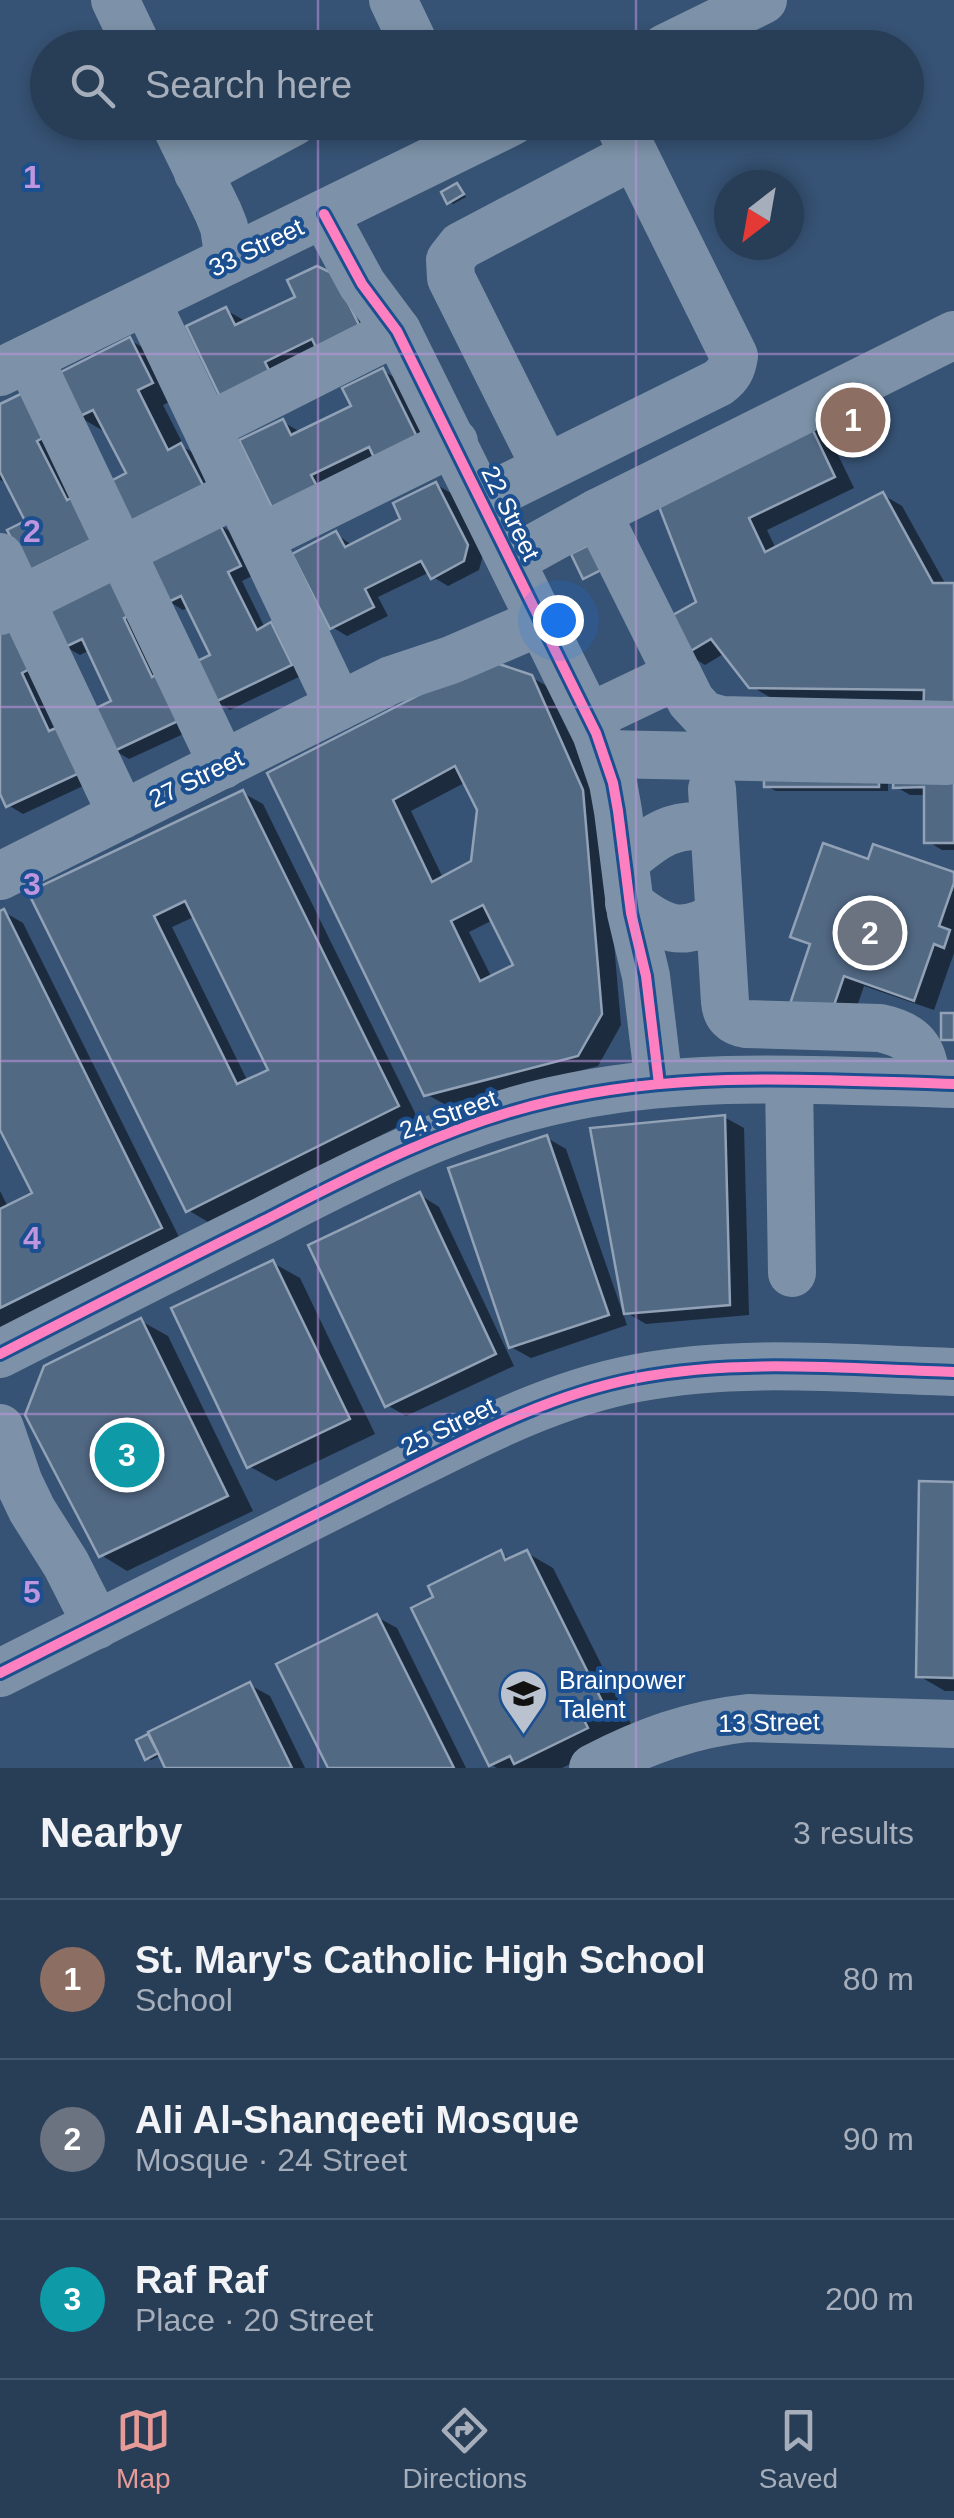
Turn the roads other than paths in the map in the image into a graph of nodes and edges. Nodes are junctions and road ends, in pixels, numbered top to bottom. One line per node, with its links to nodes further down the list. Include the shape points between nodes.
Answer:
1 (115, 0): 4 (street)
2 (392, 0): 5 (street)
3 (763, 0): 6 (street)
4 (129, 30)
5 (407, 30)
6 (702, 30)
7 (183, 140): 12 (street)
8 (259, 140): 12 (street)
9 (462, 140): 13 (street, 33 Street)
10 (624, 140): 21 (street, via 461,246 450,260 450,278)
11 (626, 140): 21 (street, via 734,356 732,366 718,383)
12 (198, 172): 14 (street, via 224,227)
13 (336, 208): 14 (street, 33 Street); 16 (street, 22 Street, via 388,294)
14 (230, 260): 15 (street, 33 Street)
15 (146, 300): 18 (street, 33 Street); 19 (street)
16 (397, 332): 19 (street); 20 (street, 22 Street)
17 (954, 335): 24 (street, 27 Street)
18 (14, 365): 26 (street)
19 (207, 428): 22 (street)
20 (454, 442): 23 (street, 22 Street); 25 (street)
21 (546, 468): 23 (street)
22 (238, 493): 25 (street); 26 (street)
23 (482, 500): 28 (street, 22 Street)
24 (597, 513): 28 (street, 27 Street); 30 (street)
25 (260, 538): 31 (street)
26 (121, 551): 29 (street); 34 (street)
27 (0, 557): 29 (street)
28 (528, 592): 31 (street, 27 Street, via 451,660); 32 (street, 22 Street)
29 (10, 606): 35 (street)
30 (678, 675): 32 (street); 33 (street, via 696,709 712,719)
31 (340, 706): 34 (street, 27 Street)
32 (597, 735): 33 (street); 37 (street, 22 Street, via 618,811)
33 (950, 743)
34 (222, 765): 35 (street, 27 Street)
35 (122, 814): 36 (street, 27 Street)
36 (5, 859)
37 (628, 892): 38 (street, via 647,918 664,927 684,930); 38 (street, via 658,834 695,825 713,808); 41 (street, 22 Street, via 646,976)
38 (719, 915): 40 (street, via 726,1010 738,1022 900,1032)
39 (788, 1080): 40 (street, 24 Street); 41 (street, 24 Street); 42 (street)
40 (940, 1084)
41 (646, 1085): 43 (street, 24 Street, via 552,1101 398,1152)
42 (792, 1273)
43 (0, 1354)
44 (954, 1372): 47 (street, 25 Street, via 700,1369 575,1394 515,1415)
45 (0, 1428): 46 (street)
46 (17, 1483): 47 (street, via 66,1564)
47 (86, 1630): 48 (street, 25 Street)
48 (0, 1673)
49 (954, 1724): 50 (street, 13 Street, via 718,1721 660,1736)
50 (593, 1768)

